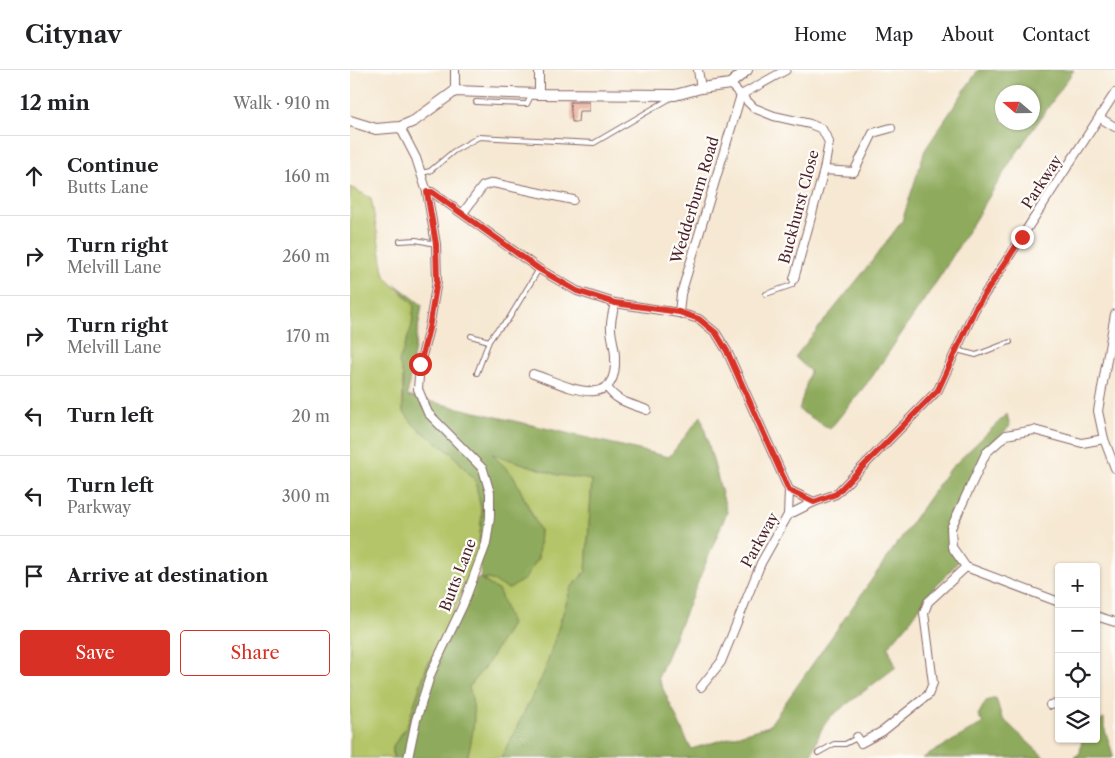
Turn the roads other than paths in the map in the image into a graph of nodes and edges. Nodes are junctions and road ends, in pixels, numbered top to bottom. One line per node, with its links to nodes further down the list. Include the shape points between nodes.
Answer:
1 (454, 70): 8 (street)
2 (539, 70): 10 (street)
3 (698, 70): 7 (street)
4 (747, 70): 6 (street)
5 (786, 70): 12 (street)
6 (730, 84): 7 (street); 12 (street, Buckhurst Close)
7 (701, 88): 11 (street)
8 (455, 91): 10 (street); 16 (street)
9 (1115, 93): 14 (street, Parkway)
10 (535, 94): 11 (street); 13 (lane, via 524,104)
11 (675, 95): 20 (lane, via 594,143 480,137 454,151 430,171)
12 (742, 95): 19 (street, Buckhurst Close, via 754,108 822,129 830,142); 30 (street, Wedderburn Road, via 680,294)
13 (476, 102)
14 (1100, 118): 17 (street); 35 (street, Parkway, via 975,309)
15 (350, 121): 16 (street, via 376,129)
16 (400, 127): 20 (street, Butts Lane)
17 (1115, 127)
18 (891, 128): 19 (street, via 872,133 854,172)
19 (824, 170): 27 (street, Buckhurst Close)
20 (420, 173): 21 (street, Butts Lane)
21 (427, 192): 23 (street, via 432,192); 25 (street, Butts Lane)
22 (573, 200): 23 (street, via 493,183 483,186)
23 (463, 213): 26 (street)
24 (400, 241): 25 (lane)
25 (436, 244): 52 (street, Butts Lane, via 437,281 418,389 428,413 483,469 490,493 490,517 486,544 463,605 430,673)
26 (539, 269): 29 (street, via 577,291); 33 (lane, via 508,320)
27 (794, 279): 28 (lane, via 792,285)
28 (766, 294)
29 (615, 303): 30 (street); 38 (street, via 611,321 616,359 614,374)
30 (679, 312): 42 (street, via 699,319 716,333)
31 (1115, 314): 40 (street, via 1098,411)
32 (471, 336): 33 (lane)
33 (489, 341): 36 (lane)
34 (1010, 342): 35 (lane, via 976,355)
35 (957, 350): 43 (street, Parkway, via 938,390 836,494)
36 (478, 373)
37 (533, 374): 38 (street, via 586,392)
38 (607, 387): 39 (street, via 612,396)
39 (647, 410)
40 (1104, 439): 41 (street); 45 (street, via 1082,443 1034,430 1006,435 986,453 951,528 952,547)
41 (1115, 468)
42 (789, 490): 43 (street); 44 (street)
43 (814, 502): 44 (street, Parkway)
44 (788, 516): 49 (street, Parkway, via 761,563 721,662)
45 (966, 567): 46 (street); 50 (street, via 928,602 924,613 933,683 928,694 883,731 861,743)
46 (1055, 600)
47 (1100, 617): 48 (street)
48 (1115, 622)
49 (701, 687)
50 (857, 738): 51 (lane, via 845,744 834,744)
51 (818, 753)
52 (408, 758)

